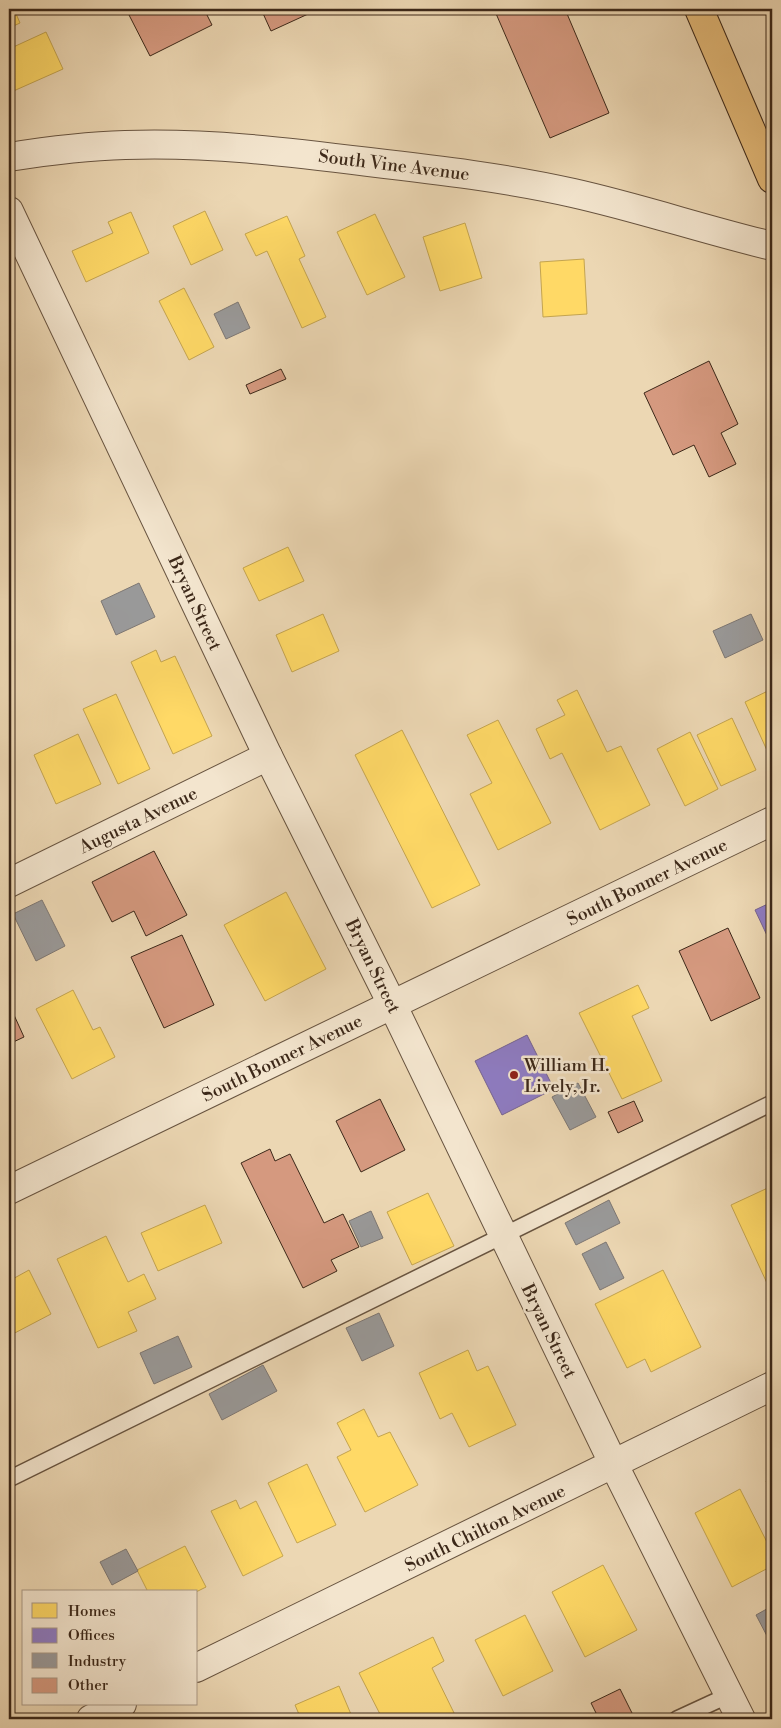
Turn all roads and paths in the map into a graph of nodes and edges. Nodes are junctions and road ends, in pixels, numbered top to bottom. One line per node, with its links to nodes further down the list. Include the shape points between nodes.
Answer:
1 (699, 9): 3 (main road)
2 (9, 157): 5 (street, South Vine Avenue, via 80,148 166,144 422,168 571,192)
3 (772, 179)
4 (9, 211): 6 (street, Bryan Street)
5 (772, 246)
6 (268, 756): 8 (street, Augusta Avenue); 9 (street, Bryan Street)
7 (772, 821): 9 (street, South Bonner Avenue)
8 (9, 883)
9 (392, 1004): 11 (street, South Bonner Avenue); 12 (street, Bryan Street)
10 (772, 1103): 12 (lane)
11 (9, 1190)
12 (502, 1236): 14 (street, Bryan Street); 15 (lane)
13 (772, 1386): 14 (street, South Chilton Avenue)
14 (614, 1465): 16 (street, South Chilton Avenue); 17 (street, Bryan Street)
15 (9, 1479)
16 (198, 1667)
17 (729, 1695): 20 (lane); 21 (street, Bryan Street)
18 (118, 1706): 19 (street)
19 (91, 1719)
20 (677, 1719)
21 (741, 1719)

